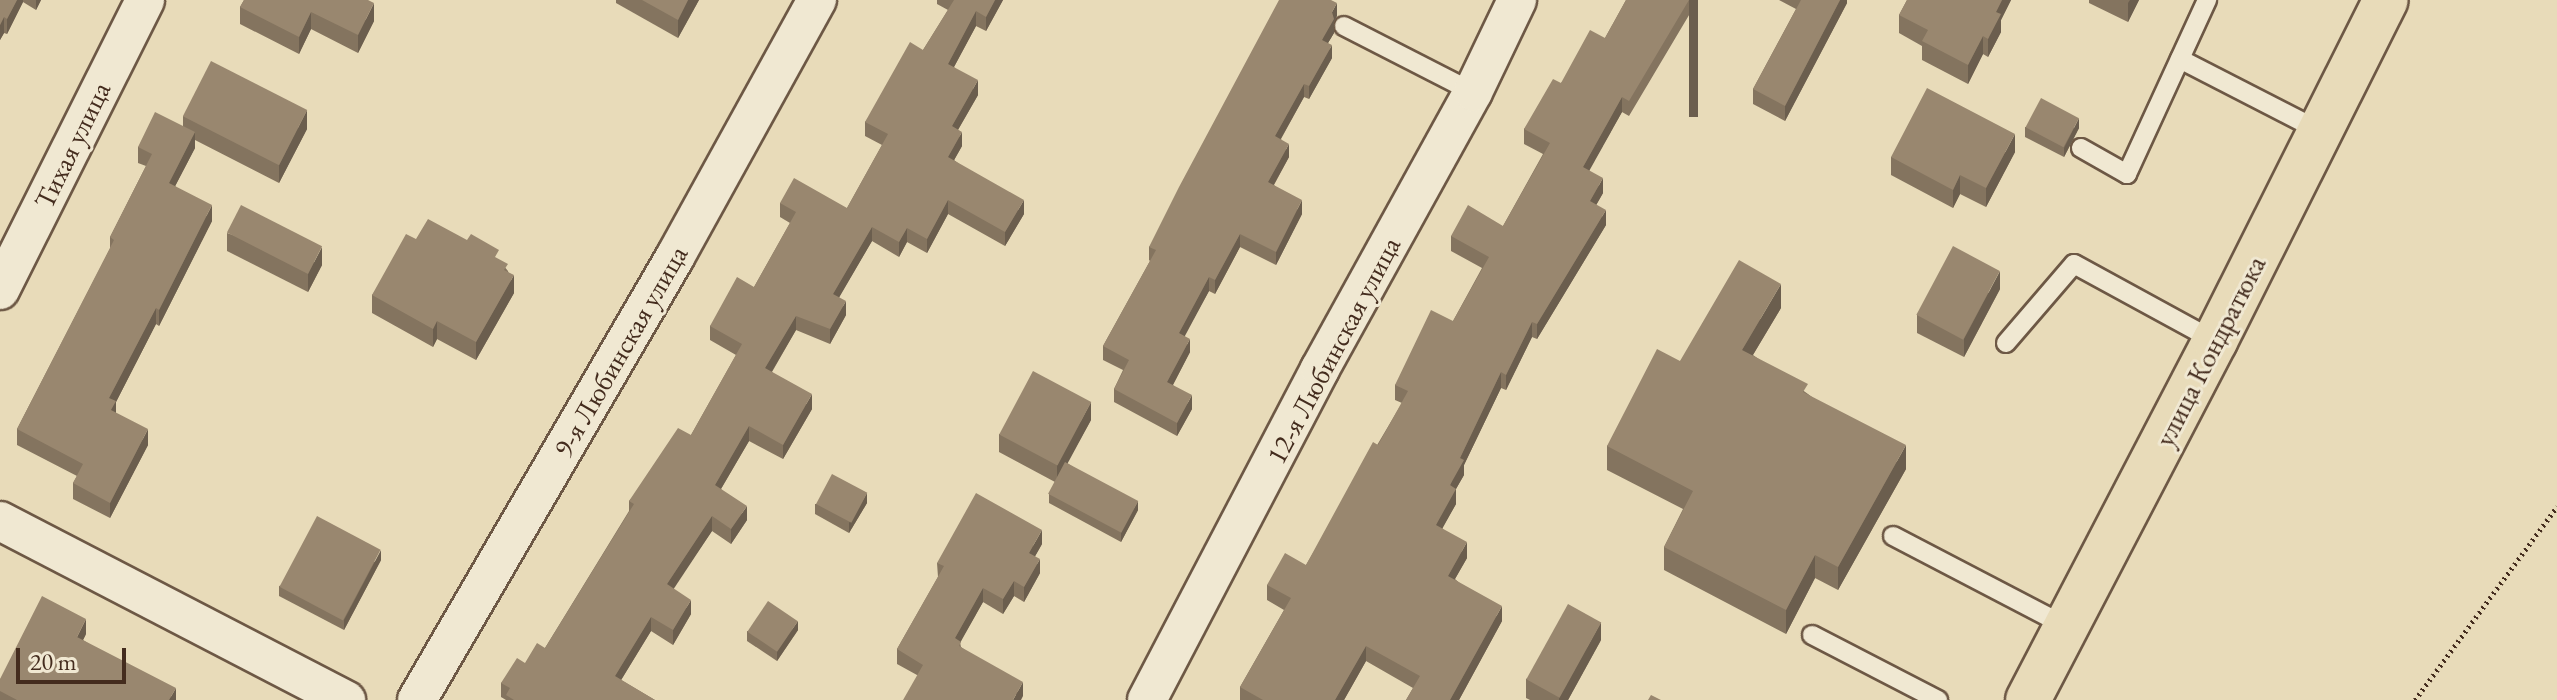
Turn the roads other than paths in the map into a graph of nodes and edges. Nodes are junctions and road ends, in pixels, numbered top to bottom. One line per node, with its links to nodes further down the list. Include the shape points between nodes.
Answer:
1 (145, 0): 11 (street, Тихая улица)
2 (817, 0): 19 (street, 9-я Любинская улица, via 675,257)
3 (1517, 0): 8 (street, 12-я Любинская улица)
4 (2207, 0): 7 (lane)
5 (2386, 0): 9 (main road, улица Кондратюка)
6 (1344, 26): 8 (lane)
7 (2180, 59): 9 (lane); 10 (lane, via 2127,174)
8 (1473, 92): 20 (street, 12-я Любинская улица)
9 (2322, 132): 12 (main road, улица Кондратюка)
10 (2081, 148)
11 (0, 290)
12 (2215, 341): 13 (lane, via 2074,264); 16 (main road, улица Кондратюка)
13 (2006, 343)
14 (0, 521): 18 (street)
15 (1893, 536): 16 (lane)
16 (2066, 626): 22 (main road, улица Кондратюка)
17 (1812, 635): 21 (lane)
18 (346, 700)
19 (417, 700)
20 (1147, 700)
21 (1938, 700)
22 (2028, 700)

